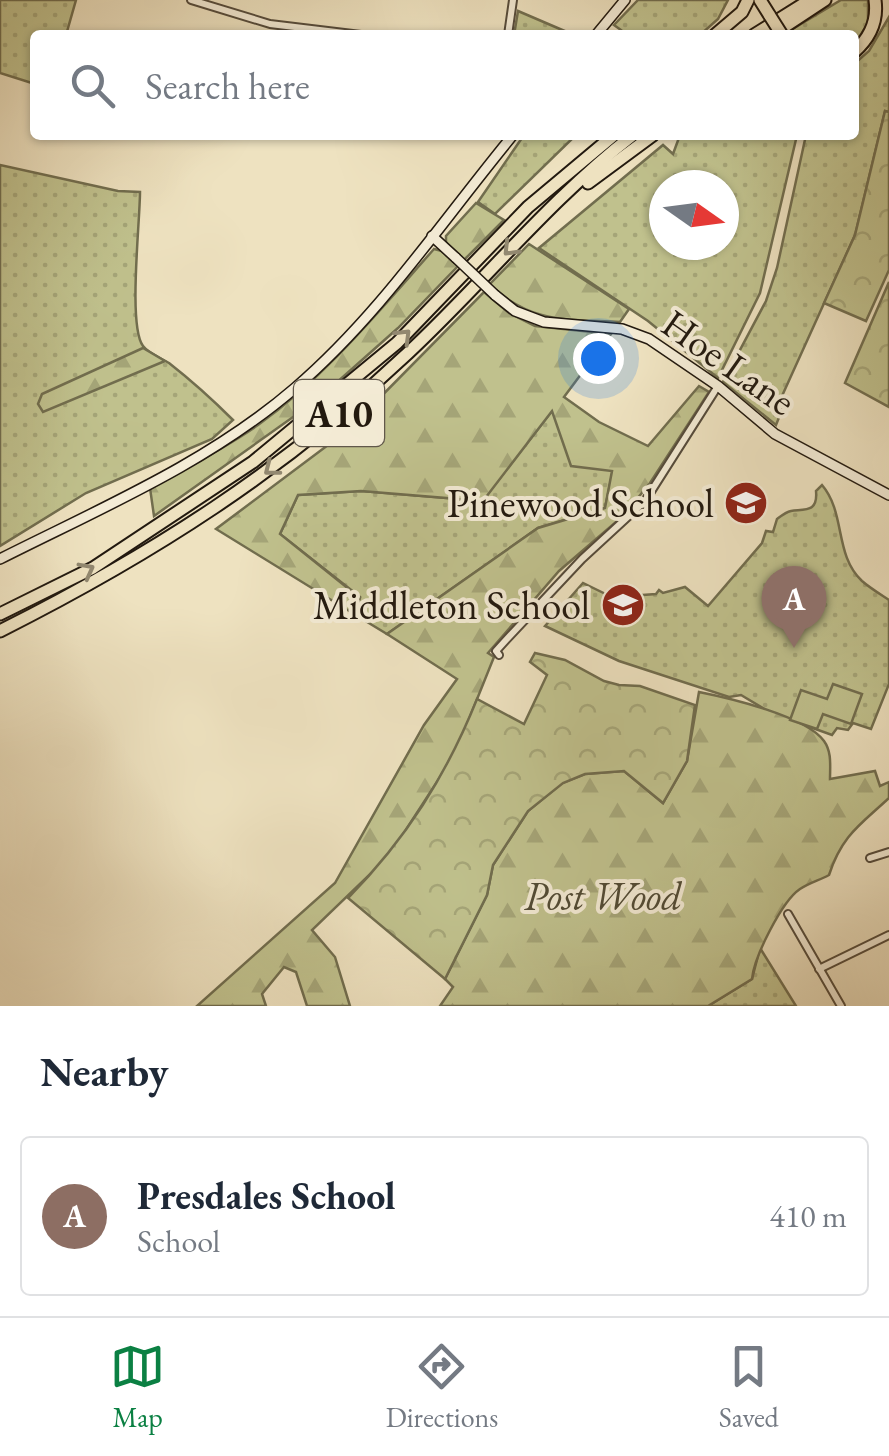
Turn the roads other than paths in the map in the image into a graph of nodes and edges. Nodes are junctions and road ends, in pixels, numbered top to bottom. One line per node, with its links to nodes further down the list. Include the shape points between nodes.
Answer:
1 (190, 0): 11 (street, via 270,24)
2 (512, 0): 12 (street)
3 (625, 0): 13 (main road)
4 (748, 0): 14 (highway)
5 (760, 0): 16 (highway, bridge)
6 (810, 0): 15 (highway)
7 (826, 0): 17 (highway)
8 (875, 0): 10 (highway)
9 (888, 0): 10 (highway)
10 (876, 19): 18 (highway)
11 (320, 30)
12 (509, 30)
13 (600, 30)
14 (721, 30)
15 (762, 30)
16 (779, 30)
17 (780, 30)
18 (859, 47)
19 (502, 140): 25 (street)
20 (509, 140): 25 (main road)
21 (596, 140): 26 (highway)
22 (608, 140): 26 (highway, A10)
23 (626, 140): 27 (highway, A10)
24 (646, 140): 27 (highway)
25 (505, 145): 28 (main road)
26 (528, 207): 32 (highway, A10, one-way to 26, via 93,568 253,462 397,342)
27 (538, 220): 33 (highway, A10, one-way to 33, via 410,352 264,476 100,581)
28 (432, 236): 29 (main road, Hoe Lane, bridge, via 515,311 544,322 639,334); 31 (main road, via 356,329 270,409 169,474)
29 (718, 386): 30 (main road, Hoe Lane, via 775,434); 34 (street, via 645,501 582,559)
30 (889, 496)
31 (0, 559)
32 (0, 614)
33 (0, 631)
34 (499, 655)
35 (889, 852): 36 (street)
36 (870, 858)
37 (788, 914): 39 (street)
38 (889, 935): 39 (street)
39 (819, 968): 40 (street)
40 (841, 1006)

